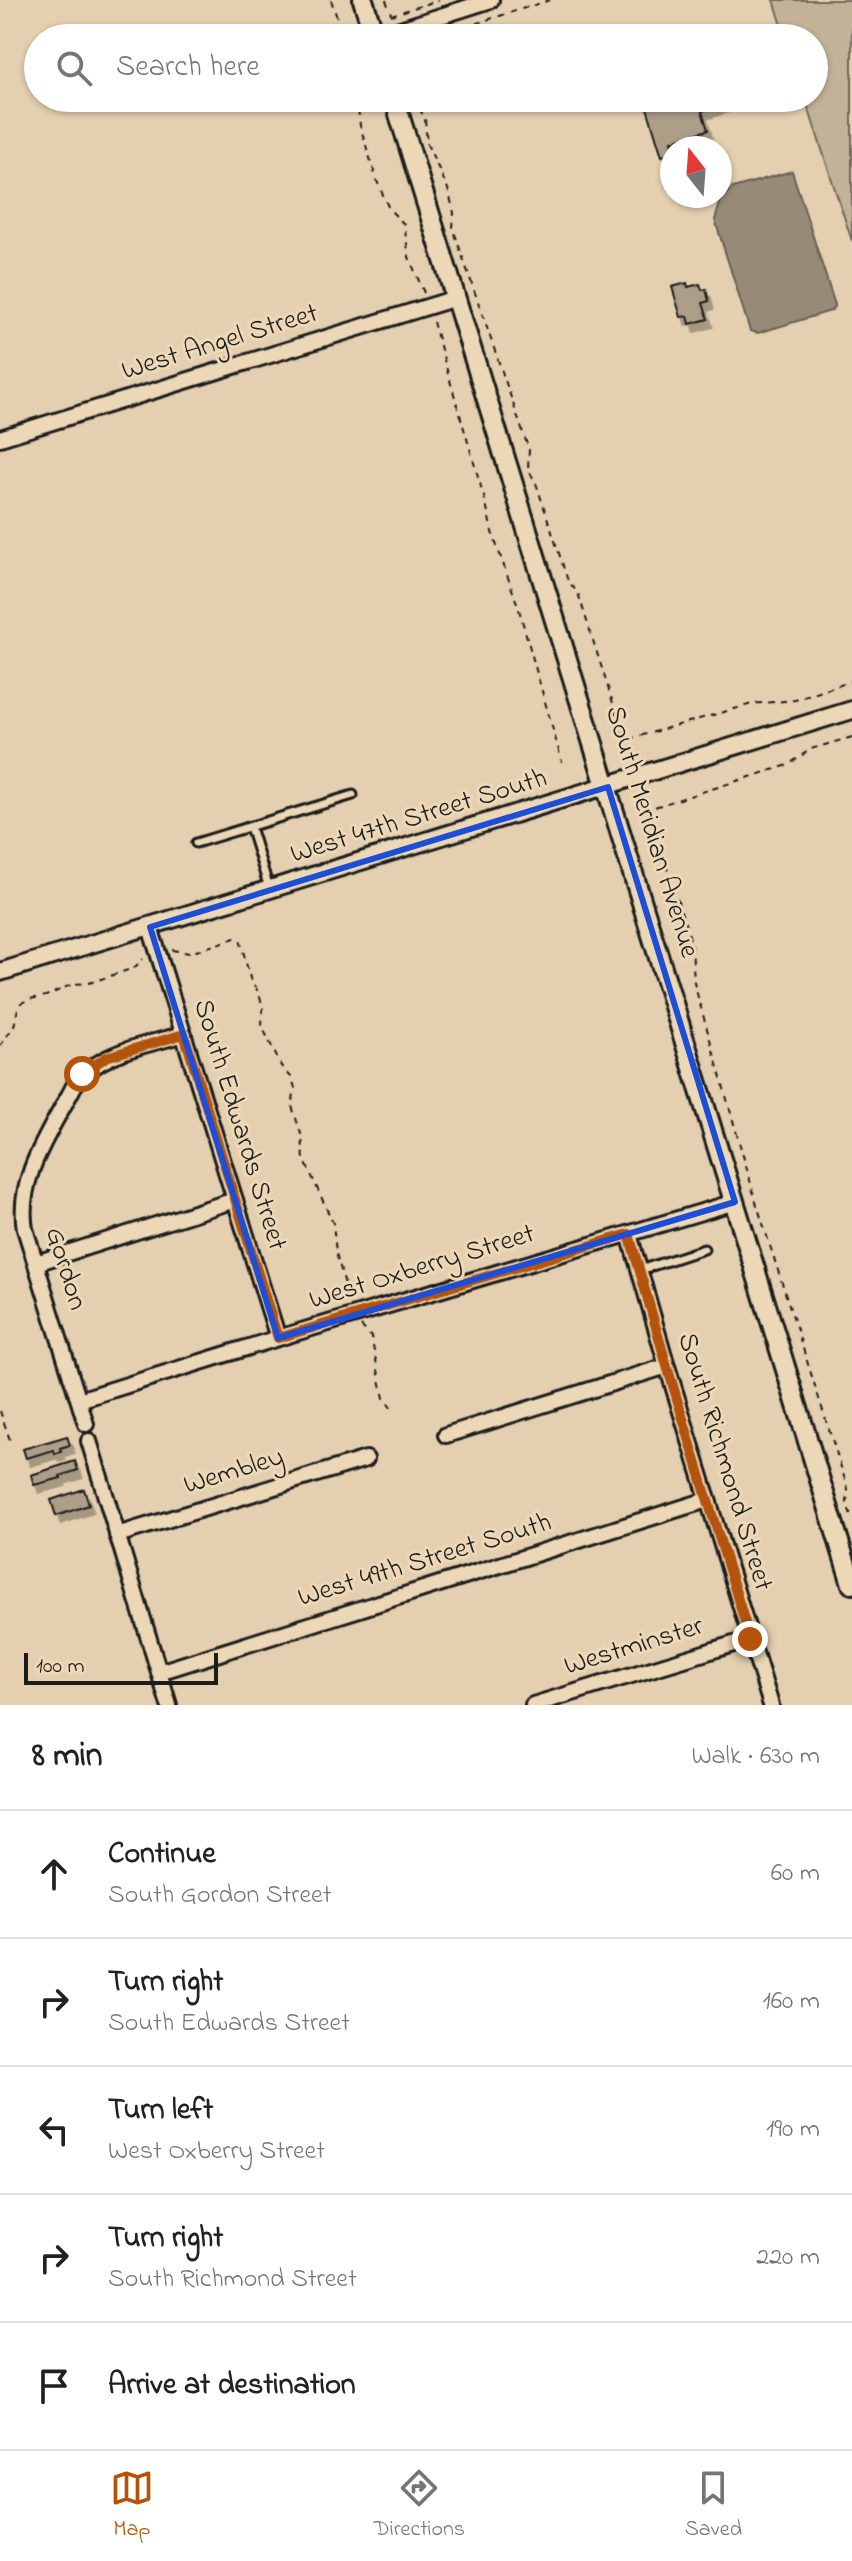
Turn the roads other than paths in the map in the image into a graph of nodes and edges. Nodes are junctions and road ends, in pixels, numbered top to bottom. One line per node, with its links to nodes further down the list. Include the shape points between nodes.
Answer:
1 (363, 0): 3 (main road)
2 (491, 0): 4 (street)
3 (371, 24)
4 (418, 24)
5 (398, 112): 6 (main road, South Meridian Avenue)
6 (456, 298): 7 (street, West Angel Street); 9 (main road, South Meridian Avenue)
7 (0, 438)
8 (852, 710): 9 (street, West 47th Street South)
9 (608, 787): 13 (street, West 47th Street South); 18 (main road, South Meridian Avenue)
10 (353, 795): 11 (lane)
11 (250, 827): 12 (lane); 13 (lane)
12 (196, 843)
13 (269, 890): 14 (street, West 47th Street South)
14 (150, 927): 15 (street, West 47th Street South); 16 (street, South Edwards Street)
15 (0, 972)
16 (184, 1034): 17 (street, South Edwards Street); 21 (street, Gordon, via 106,1057 74,1086 23,1196 25,1229)
17 (235, 1200): 21 (street); 23 (street, South Edwards Street)
18 (735, 1202): 19 (street, West Oxberry Street); 32 (main road, South Meridian Avenue)
19 (629, 1234): 22 (street, South Richmond Street); 23 (street, West Oxberry Street)
20 (704, 1249): 22 (lane)
21 (36, 1263): 25 (street, Gordon)
22 (640, 1270): 24 (street, South Richmond Street)
23 (278, 1338): 25 (street, West Oxberry Street)
24 (667, 1366): 27 (street); 30 (street, South Richmond Street)
25 (79, 1400): 26 (street, Gordon)
26 (86, 1424)
27 (446, 1435)
28 (89, 1441): 31 (street)
29 (366, 1459): 31 (street, Wembley)
30 (707, 1500): 33 (street, South Richmond Street); 34 (street, West 49th Street South)
31 (117, 1535): 34 (street)
32 (852, 1584)
33 (750, 1639): 36 (street, Westminster); 37 (street, South Richmond Street)
34 (159, 1672): 35 (street)
35 (169, 1705)
36 (533, 1705)
37 (771, 1705)

